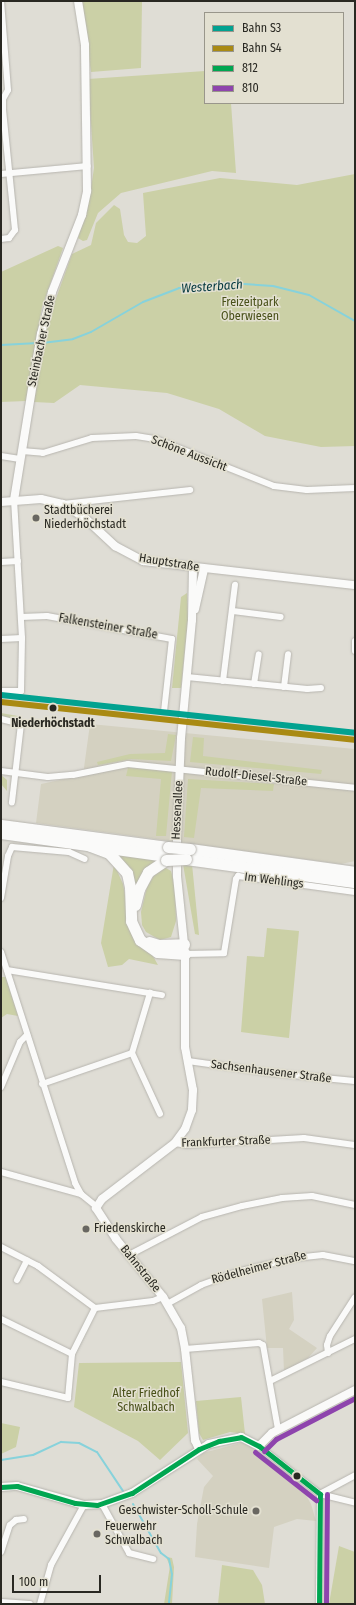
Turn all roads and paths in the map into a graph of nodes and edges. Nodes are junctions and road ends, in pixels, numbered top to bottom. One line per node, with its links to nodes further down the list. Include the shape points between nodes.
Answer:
1 (1, 1): 3 (street)
2 (78, 1): 5 (main road, Steinbacher Straße, via 85,45)
3 (2, 46): 4 (street, via 8,90 3,99)
4 (2, 110): 6 (street)
5 (88, 166): 6 (street); 9 (main road, Steinbacher Straße, via 82,216 52,292 40,338)
6 (9, 173): 7 (street); 8 (street, via 15,230 9,238)
7 (1, 174)
8 (1, 239)
9 (21, 455): 10 (street, Schöne Aussicht); 11 (street, Schöne Aussicht, via 43,453 92,438 136,436 156,439 274,486 307,490); 13 (main road, Steinbacher Straße)
10 (1, 456)
11 (355, 488)
12 (190, 490): 15 (street)
13 (14, 500): 14 (main road, Hauptstraße); 15 (main road, Hauptstraße, via 42,499); 16 (street, Steinbacher Straße)
14 (1, 502)
15 (63, 504): 18 (main road, Hauptstraße, via 131,557)
16 (18, 561): 17 (street); 23 (street, Steinbacher Straße)
17 (1, 562)
18 (193, 568): 19 (main road, Hauptstraße); 25 (main road, Hessenallee)
19 (204, 569): 21 (main road, Hauptstraße); 25 (main road, Hessenallee)
20 (235, 585): 22 (street)
21 (355, 585)
22 (233, 611): 24 (street); 33 (street)
23 (21, 617): 26 (street, Steinbacher Straße); 38 (street, Falkensteiner Straße, via 47,616 172,639)
24 (281, 617)
25 (192, 620): 32 (main road, Hessenallee)
26 (22, 638): 27 (street); 37 (street, Steinbacher Straße, via 21,692)
27 (1, 639)
28 (355, 641): 29 (street)
29 (355, 651)
30 (259, 654): 34 (street)
31 (288, 654): 35 (street)
32 (187, 677): 33 (street); 40 (main road, Hessenallee)
33 (223, 681): 34 (street)
34 (254, 684): 35 (street)
35 (284, 687): 36 (street)
36 (321, 688)
37 (1, 692)
38 (164, 711)
39 (1, 719): 42 (street, via 20,723)
40 (180, 768): 42 (street, Rudolf-Diesel-Straße, via 128,764 73,775 48,777); 43 (street, Rudolf-Diesel-Straße); 58 (main road, Hessenallee, via 177,876)
41 (1, 771): 42 (street, Rudolf-Diesel-Straße)
42 (15, 772): 44 (street)
43 (355, 788)
44 (12, 802)
45 (1, 824): 48 (highway)
46 (1, 833): 47 (highway)
47 (88, 845): 48 (highway); 58 (highway, via 109,853 127,873 131,921 140,940 157,952)
48 (167, 855): 49 (highway, bridge); 58 (highway, via 142,881 136,905 136,920 140,932 154,944)
49 (189, 856): 53 (highway); 55 (highway)
50 (85, 859): 51 (street, via 68,852 16,847 10,850)
51 (3, 866): 57 (street)
52 (355, 866): 53 (highway)
53 (333, 869): 54 (highway)
54 (355, 872)
55 (355, 882)
56 (355, 892): 58 (street, Im Wehlings, via 238,876 224,952)
57 (1, 898)
58 (184, 949): 65 (main road, Hessenallee, via 185,1046)
59 (1, 952): 60 (street)
60 (7, 970): 61 (street); 63 (street)
61 (150, 993): 62 (street); 64 (street)
62 (162, 995)
63 (27, 1034): 67 (street, via 20,1042); 68 (street)
64 (132, 1053): 68 (street); 69 (street)
65 (188, 1061): 66 (street, Sachsenhausener Straße, via 272,1074); 70 (main road, Hessenallee, via 193,1090 192,1110 185,1129)
66 (355, 1081)
67 (2, 1084)
68 (42, 1084): 73 (street)
69 (160, 1114)
70 (175, 1143): 71 (street, Frankfurter Straße, via 186,1145 304,1138); 75 (main road, Frankfurter Straße)
71 (355, 1145)
72 (1, 1172): 73 (street)
73 (81, 1194): 75 (street, Bahnstraße)
74 (355, 1205): 77 (street, via 312,1196 282,1198 242,1206 202,1217)
75 (96, 1206): 77 (main road, Bahnstraße, via 98,1214)
76 (1, 1247): 78 (street)
77 (129, 1254): 82 (main road, Bahnstraße)
78 (27, 1260): 80 (street); 83 (street)
79 (355, 1261): 82 (street, Rödelheimer Straße, via 323,1254 295,1258 237,1272)
80 (17, 1280)
81 (355, 1297): 87 (street, via 330,1336)
82 (165, 1301): 83 (street, Rödelheimer Straße); 86 (main road, Bahnstraße, via 181,1328)
83 (95, 1308): 88 (street)
84 (1, 1319): 88 (street)
85 (355, 1339): 87 (street)
86 (185, 1349): 89 (street, via 259,1343 265,1349); 94 (main road, Bahnstraße, via 195,1440)
87 (328, 1353): 89 (street)
88 (72, 1354): 90 (street, via 68,1398)
89 (270, 1381): 92 (street)
90 (1, 1382)
91 (355, 1390): 92 (main road)
92 (278, 1429): 93 (main road)
93 (259, 1446): 94 (main road, via 250,1440 235,1437); 97 (street)
94 (199, 1449): 99 (main road, via 132,1493)
95 (355, 1475): 97 (street)
96 (1, 1487): 100 (main road, via 17,1486)
97 (320, 1494): 98 (street); 107 (street)
98 (355, 1503)
99 (102, 1504): 100 (main road); 103 (street, via 129,1553)
100 (84, 1505): 106 (street, via 52,1566)
101 (24, 1519): 102 (street, via 16,1520 10,1525)
102 (1, 1552)
103 (153, 1559)
104 (1, 1602): 105 (street)
105 (30, 1604)
106 (40, 1604)
107 (319, 1604)

